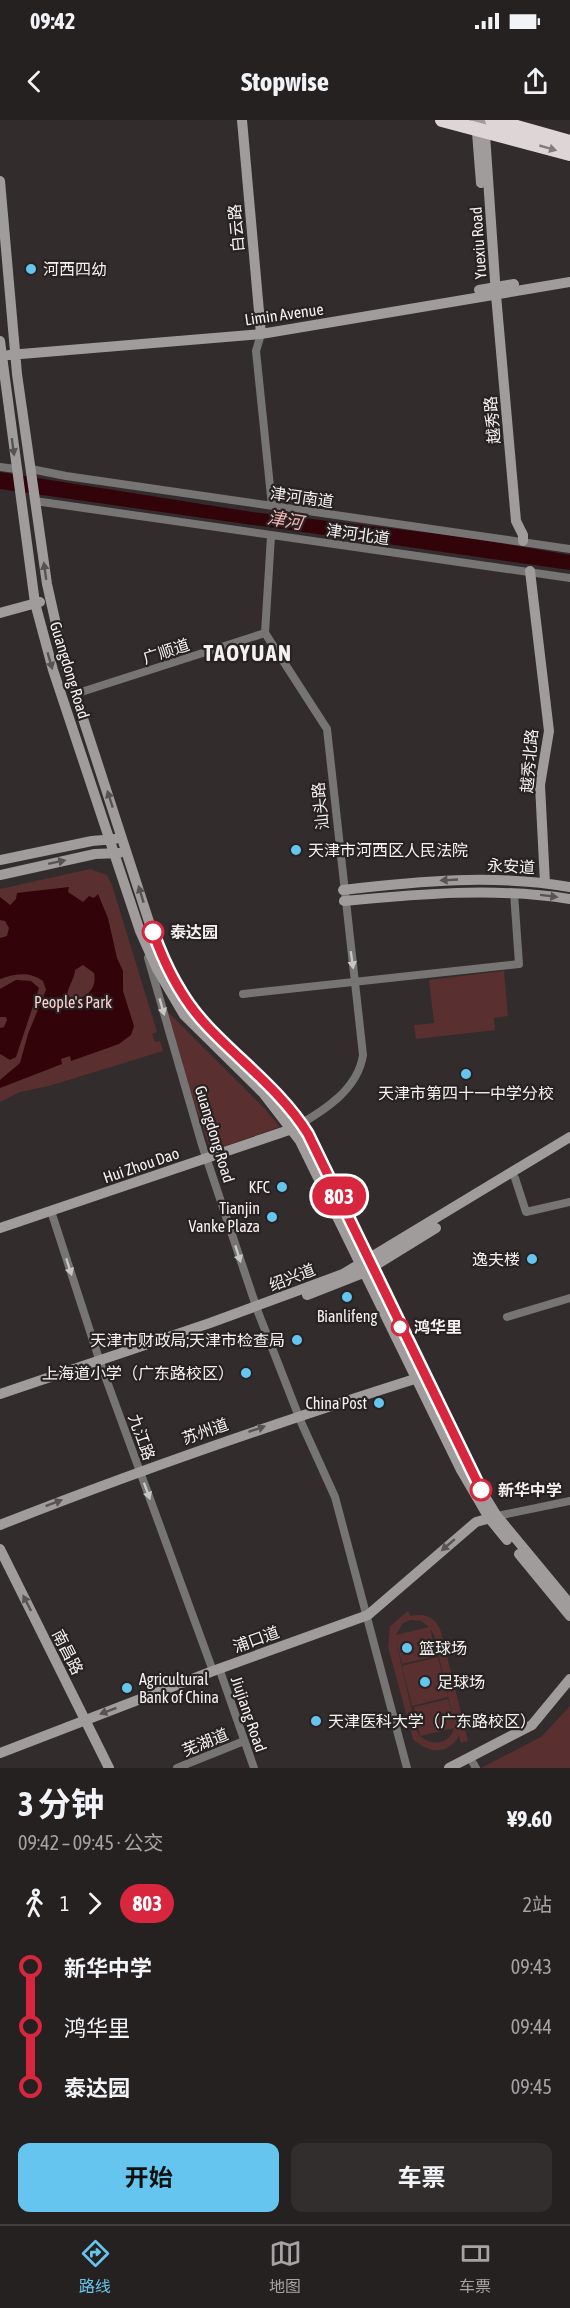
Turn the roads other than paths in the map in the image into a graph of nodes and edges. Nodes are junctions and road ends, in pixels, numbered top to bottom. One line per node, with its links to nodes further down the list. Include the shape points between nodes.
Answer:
1 (242, 120): 10 (street, 白云路)
2 (442, 120): 3 (highway)
3 (483, 123): 4 (highway); 5 (highway, one-way to 5); 9 (street, Yuexiu Road)
4 (570, 142)
5 (570, 154)
6 (0, 181): 12 (street, Guangdong Road)
7 (570, 275): 9 (street, Limin Avenue)
8 (570, 282): 9 (street, Limin Avenue)
9 (494, 290): 10 (street, Limin Avenue); 20 (street, 越秀路, via 516,521 523,535)
10 (260, 331): 12 (street, Limin Avenue); 18 (street, via 256,351)
11 (0, 341): 13 (street)
12 (15, 350): 13 (street, Limin Avenue); 16 (street, Guangdong Road)
13 (0, 351): 15 (street, one-way to 15)
14 (0, 467): 15 (street)
15 (16, 469): 25 (street, Guangdong Road)
16 (31, 469): 17 (street, Guangdong Road); 18 (street, 津河南道)
17 (35, 501): 19 (street, 津河北道); 24 (street, Guangdong Road, one-way to 17)
18 (272, 506): 20 (street, 津河南道)
19 (271, 536): 22 (street, 津河北道); 27 (street)
20 (522, 544): 21 (street, 津河南道)
21 (570, 549)
22 (530, 571): 23 (street, 津河北道); 35 (street, 越秀北路, via 549,731 540,785)
23 (570, 578)
24 (49, 601): 25 (street); 28 (street, Guangdong Road)
25 (35, 603): 26 (street); 29 (street, Guangdong Road, one-way to 29, via 53,670)
26 (0, 613)
27 (265, 633): 28 (street, 广顺道); 37 (street, 汕头路, via 327,729)
28 (75, 694): 30 (street, Guangdong Road, one-way to 28)
29 (110, 839): 30 (street); 31 (street, Guangdong Road); 33 (street)
30 (124, 841): 32 (street, Guangdong Road)
31 (114, 852): 32 (street); 34 (street, one-way to 31); 41 (street, Guangdong Road)
32 (128, 854): 44 (street, Guangdong Road, one-way to 32, via 269,1085 196,1014 153,934)
33 (0, 860)
34 (0, 875)
35 (545, 883): 36 (street, 永安道); 37 (street, 永安道, one-way to 37, via 454,880)
36 (570, 887)
37 (343, 890): 40 (street, 汕头路)
38 (514, 893): 39 (street, 永安道, one-way to 39); 40 (street, 永安道, via 425,894); 42 (street, via 519,964)
39 (570, 899)
40 (345, 902): 42 (street, 汕头路, one-way to 42)
41 (140, 931): 44 (street, via 184,1015); 47 (street, Guangdong Road, one-way to 47)
42 (355, 982): 43 (street); 44 (street, 汕头路, via 363,1055 359,1074 346,1090)
43 (243, 994)
44 (296, 1126): 47 (street, Hui Zhou Dao); 52 (street)
45 (570, 1137): 52 (street, 绍兴道)
46 (570, 1145): 48 (street, 绍兴道)
47 (207, 1159): 50 (street, Hui Zhou Dao); 54 (street, Guangdong Road, one-way to 54)
48 (515, 1178): 49 (street, via 526,1212); 52 (street, 绍兴道)
49 (570, 1202)
50 (51, 1212): 51 (street, Hui Zhou Dao); 56 (street, 九江路, one-way to 56)
51 (0, 1228)
52 (366, 1267): 54 (street, 绍兴道); 57 (street)
53 (570, 1299): 55 (street)
54 (257, 1310): 56 (street, 绍兴道); 60 (street, Guangdong Road)
55 (507, 1317)
56 (100, 1362): 58 (street, 绍兴道); 59 (street, 绍兴道); 61 (street, 九江路)
57 (419, 1377): 60 (street, 苏州道); 63 (street)
58 (0, 1394)
59 (0, 1399)
60 (298, 1414): 61 (street, 苏州道, one-way to 60); 67 (street, Guangdong Road, via 335,1497)
61 (140, 1470): 64 (street, 苏州道, one-way to 61); 69 (street, 九江路, one-way to 69)
62 (570, 1501): 63 (street)
63 (493, 1517): 66 (street); 67 (street, 浦口道, one-way to 67, via 476,1522); 68 (street)
64 (0, 1525)
65 (0, 1549): 72 (street, 南昌路, one-way to 65)
66 (570, 1604)
67 (368, 1615): 69 (street, 浦口道); 79 (street, Guangdong Road)
68 (570, 1616)
69 (216, 1670): 72 (street, 浦口道, one-way to 72); 73 (street, Jiujiang Road)
70 (570, 1679): 80 (street, via 532,1725)
71 (570, 1689): 75 (street, via 538,1728)
72 (85, 1720): 74 (street, 浦口道); 76 (street, 南昌路)
73 (244, 1741): 77 (street, 芜湖道); 78 (street, Jiujiang Road)
74 (0, 1753)
75 (470, 1766)
76 (109, 1768)
77 (177, 1768)
78 (254, 1768)
79 (407, 1768)
80 (449, 1768)

